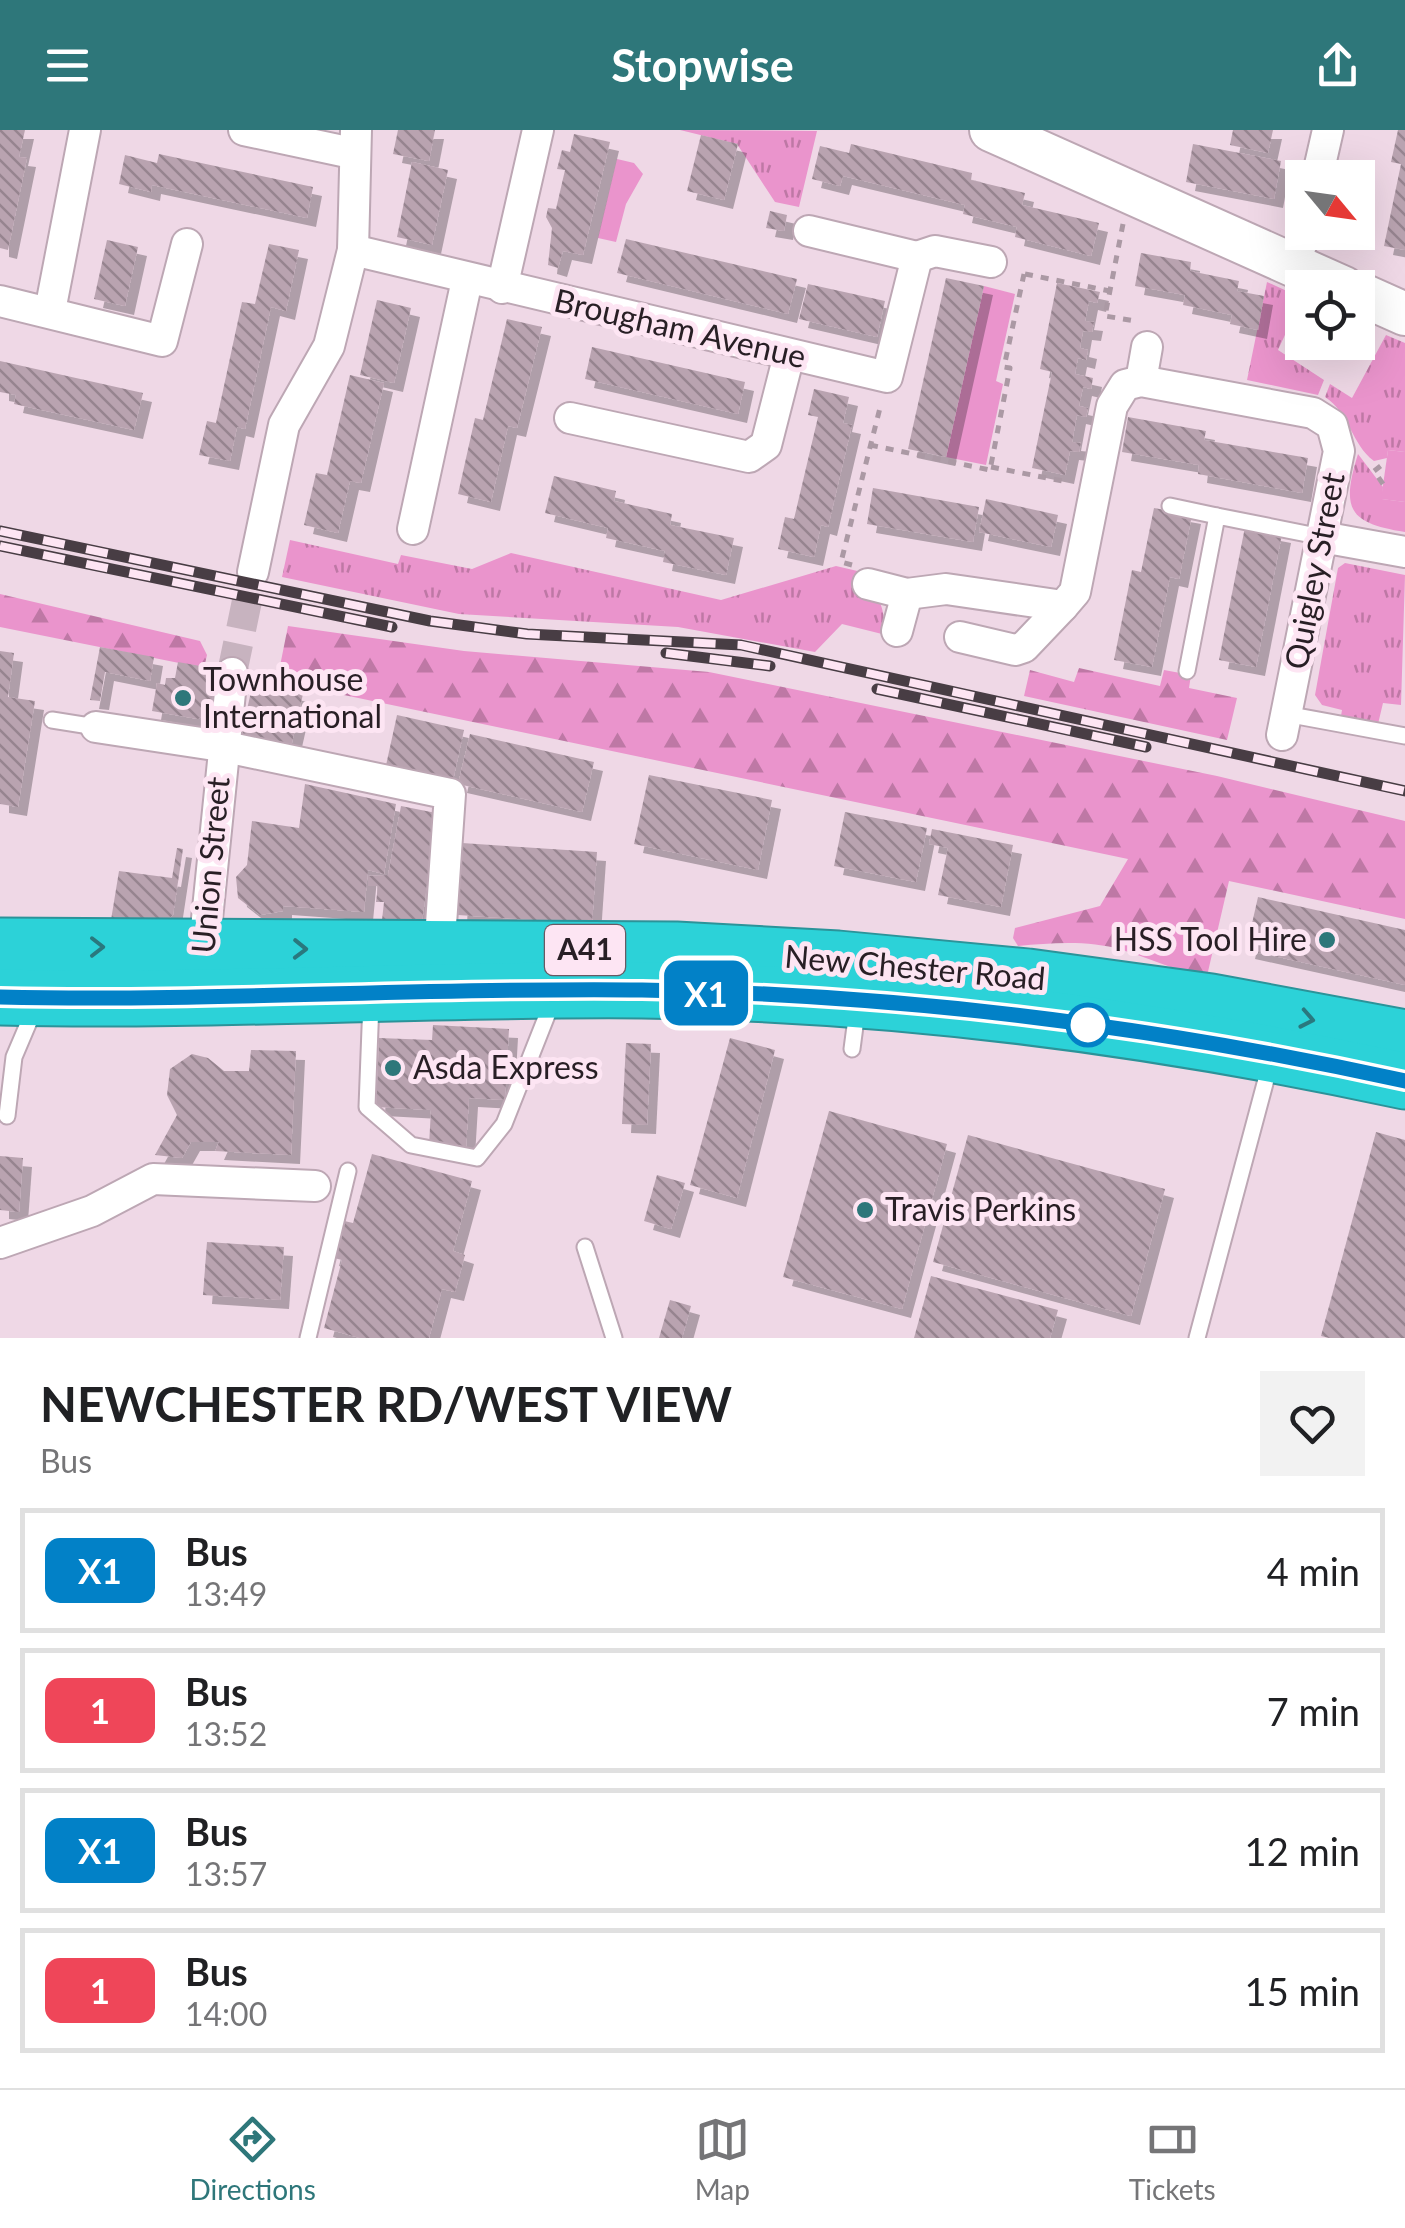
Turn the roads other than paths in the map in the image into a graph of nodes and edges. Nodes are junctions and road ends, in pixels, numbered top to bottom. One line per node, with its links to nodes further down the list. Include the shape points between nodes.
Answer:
1 (85, 130): 20 (street)
2 (244, 130): 6 (street)
3 (538, 130): 17 (street)
4 (991, 130): 10 (main road, via 1129,192)
5 (1328, 130): 7 (street)
6 (354, 141): 11 (street)
7 (1322, 160)
8 (809, 231): 13 (street)
9 (188, 244): 20 (street, via 162,340)
10 (1285, 244)
11 (353, 250): 16 (street, Brougham Avenue); 31 (street, via 329,346 284,425)
12 (1300, 250): 15 (main road)
13 (917, 256): 14 (street, via 934,251); 23 (street, Brougham Avenue, via 888,377)
14 (991, 262)
15 (1323, 270)
16 (467, 280): 17 (street, Brougham Avenue); 28 (street)
17 (502, 288): 23 (street, Brougham Avenue)
18 (0, 301): 20 (street)
19 (1375, 301): 21 (main road)
20 (50, 312)
21 (1405, 314)
22 (1148, 347): 24 (street)
23 (789, 356): 25 (street, via 766,445 749,457)
24 (1141, 381): 29 (street, Quigley Street, via 1322,417 1337,437 1338,452); 34 (street, via 1125,385 1114,398 1075,592)
25 (570, 418)
26 (1170, 506): 27 (lane)
27 (1217, 516): 29 (lane); 37 (lane)
28 (413, 530)
29 (1322, 537): 30 (street); 40 (street, Quigley Street)
30 (1405, 552)
31 (253, 572)
32 (868, 584): 33 (street)
33 (906, 594): 34 (street, via 946,589); 35 (street)
34 (1064, 606): 36 (street, via 1015,650)
35 (897, 631)
36 (960, 637)
37 (1187, 670)
38 (232, 672): 43 (street, Union Street)
39 (52, 720): 41 (lane)
40 (1284, 725): 42 (lane)
41 (96, 727): 43 (street)
42 (1405, 736)
43 (222, 746): 44 (street, via 450,794); 48 (street, Union Street)
44 (441, 924)
45 (0, 946): 48 (highway, New Chester Road / A41, one-way to 48)
46 (1062, 964): 47 (lane)
47 (967, 971): 48 (highway, New Chester Road / A41, one-way to 47, via 676,950); 53 (highway, New Chester Road / A41)
48 (202, 973): 51 (highway, New Chester Road / A41); 52 (highway, New Chester Road / A41)
49 (1142, 976): 53 (lane)
50 (556, 992): 51 (highway, New Chester Road / A41); 51 (lane, via 504,1124 477,1158 410,1145 367,1107); 55 (highway, New Chester Road / A41, via 641,990 855,1025 997,1014)
51 (372, 993)
52 (20, 997): 57 (lane)
53 (1210, 1002): 54 (highway, New Chester Road / A41, one-way to 54)
54 (1405, 1038)
55 (1273, 1053): 56 (highway, New Chester Road / A41); 64 (lane)
56 (1405, 1080)
57 (7, 1116)
58 (348, 1170): 62 (lane)
59 (315, 1186): 60 (street, via 154,1178 92,1211)
60 (0, 1244)
61 (586, 1247): 63 (lane)
62 (308, 1338)
63 (614, 1338)
64 (1196, 1338)

